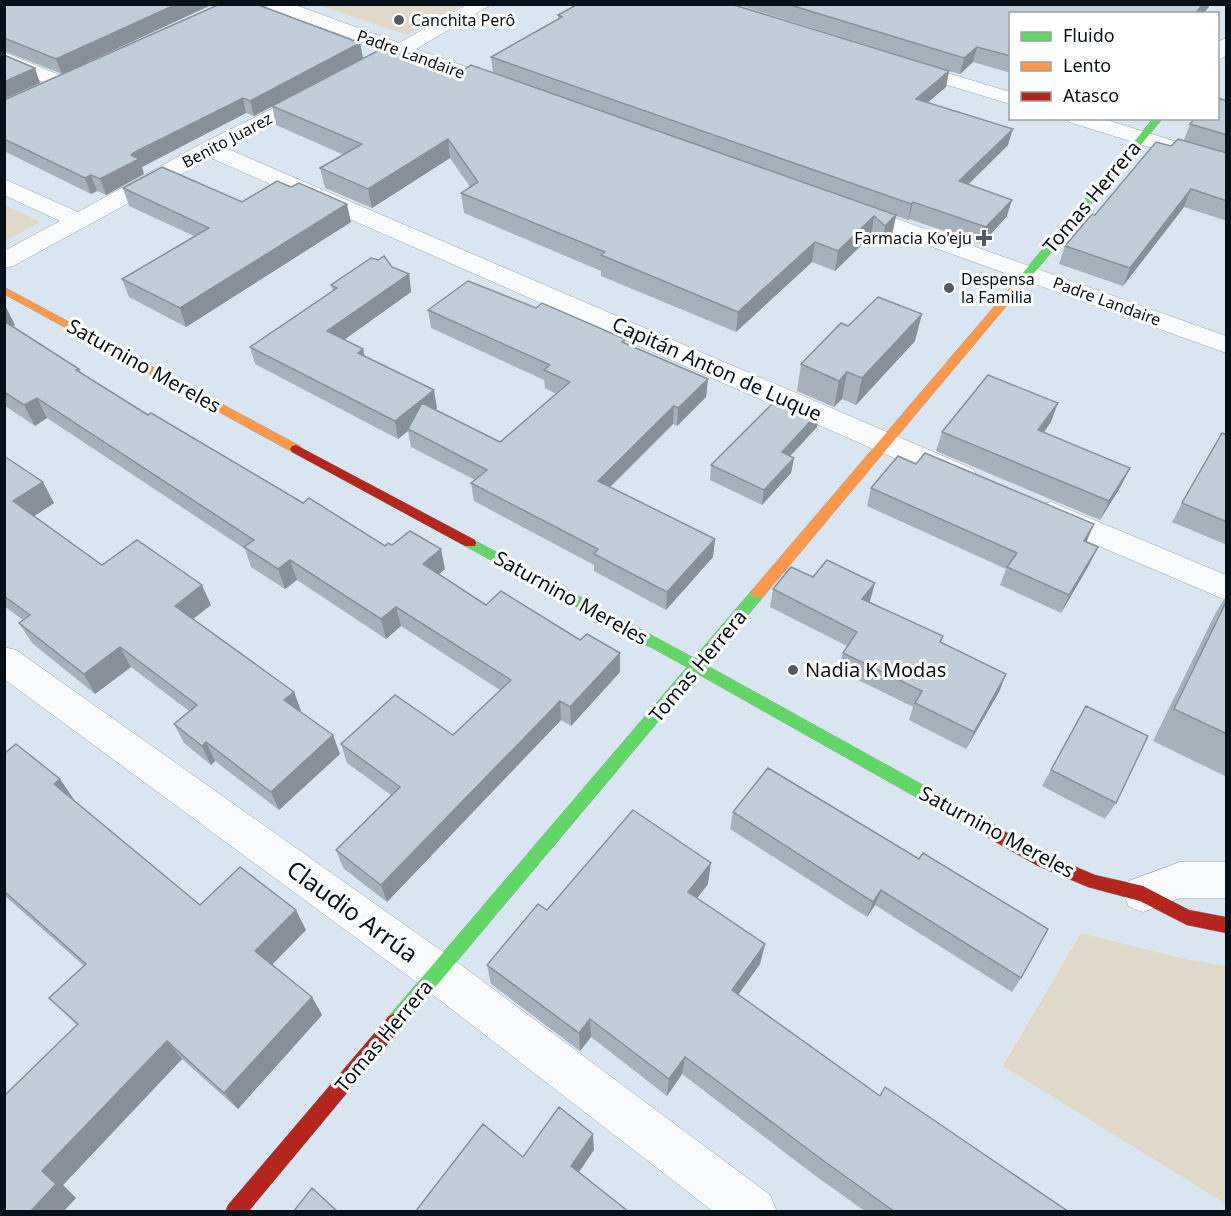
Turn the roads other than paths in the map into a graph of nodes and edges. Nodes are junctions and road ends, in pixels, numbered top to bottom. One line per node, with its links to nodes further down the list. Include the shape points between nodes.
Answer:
1 (274, 4): 3 (street, Padre Landaire)
2 (483, 4): 3 (street)
3 (400, 50): 6 (street); 11 (street, Padre Landaire)
4 (4, 58): 8 (street)
5 (886, 60): 12 (street)
6 (368, 66)
7 (83, 73): 8 (street)
8 (62, 82): 10 (street)
9 (336, 83): 16 (street, Benito Juarez)
10 (43, 92)
11 (523, 94)
12 (1009, 97)
13 (1082, 120): 15 (street)
14 (1157, 120): 15 (street, Tomas Herrera)
15 (1141, 139): 17 (street); 22 (street, Tomas Herrera)
16 (209, 149): 20 (street, Benito Juarez); 25 (street, Capitán Anton de Luque)
17 (1227, 164)
18 (4, 186): 20 (street)
19 (837, 205): 22 (street, Padre Landaire)
20 (78, 221): 21 (street, Benito Juarez)
21 (4, 261)
22 (1028, 272): 24 (street, Padre Landaire); 25 (street, Tomas Herrera)
23 (4, 290): 29 (street, Saturnino Mereles)
24 (1227, 345)
25 (885, 443): 26 (street, Capitán Anton de Luque); 29 (street, Tomas Herrera)
26 (984, 485)
27 (1028, 504): 28 (street)
28 (1227, 588)
29 (698, 667): 32 (street, Saturnino Mereles, via 1044,861 1094,882); 34 (street, Tomas Herrera)
30 (10, 673): 34 (street, Claudio Arrúa)
31 (1227, 880): 32 (street, via 1180,880)
32 (1143, 894): 33 (street, Saturnino Mereles, via 1186,917)
33 (1227, 925)
34 (438, 973): 35 (street, Tomas Herrera); 36 (street, Claudio Arrúa)
35 (236, 1212)
36 (753, 1212)

